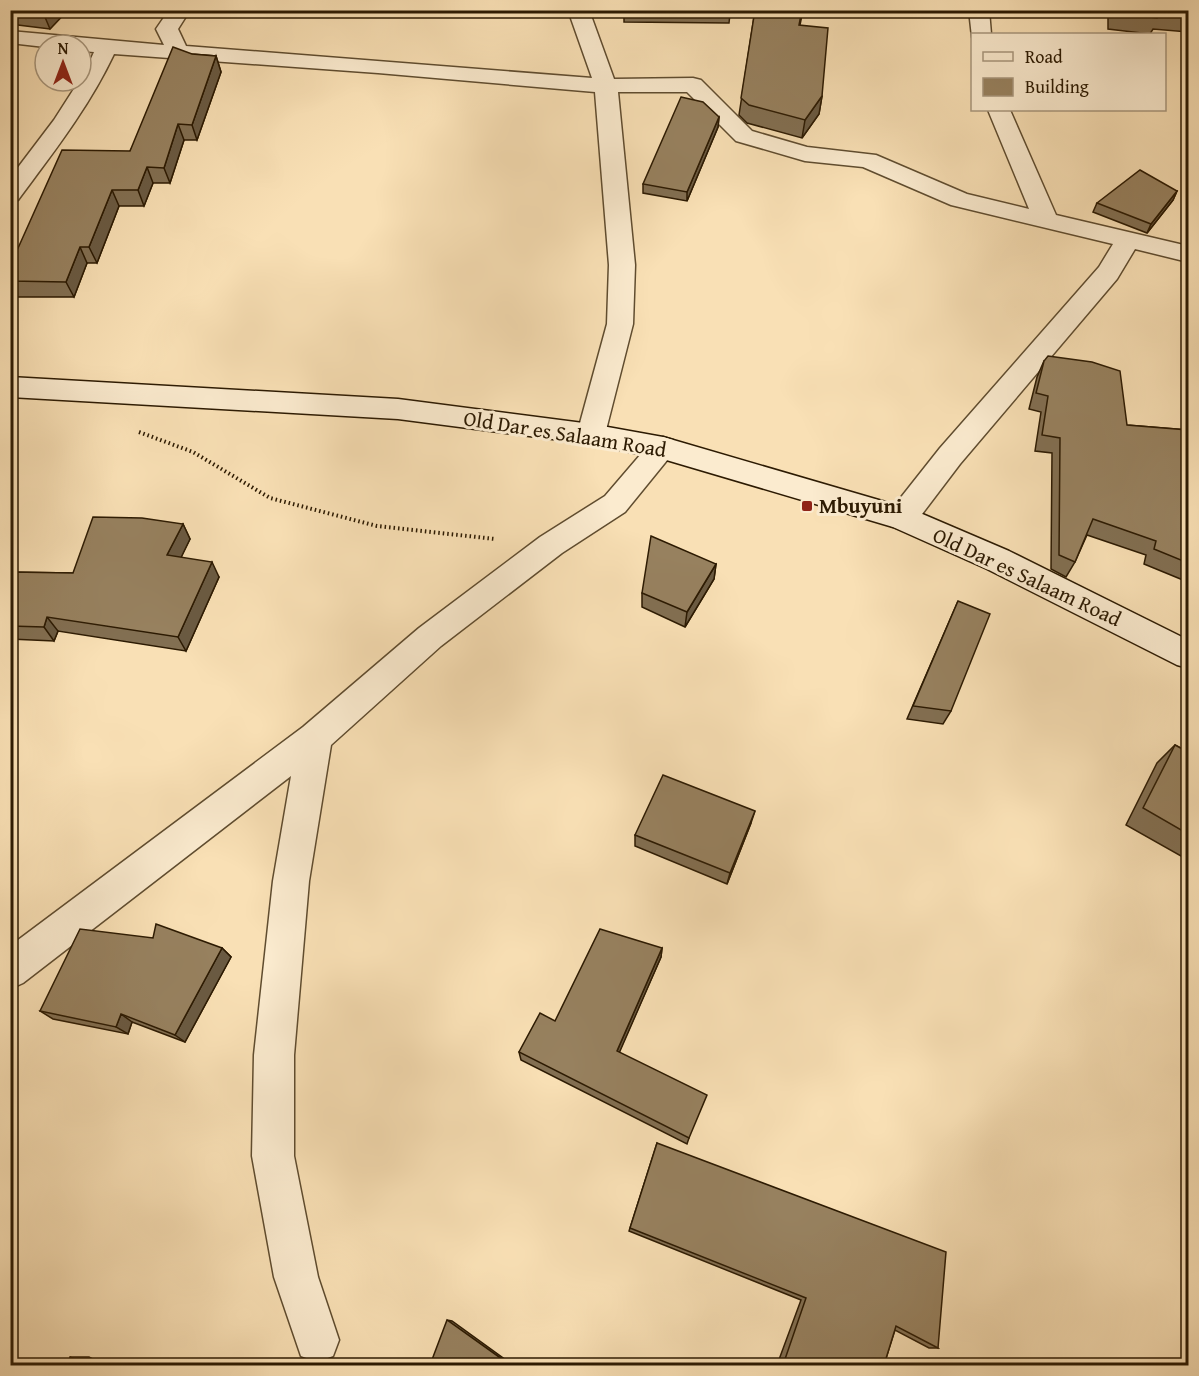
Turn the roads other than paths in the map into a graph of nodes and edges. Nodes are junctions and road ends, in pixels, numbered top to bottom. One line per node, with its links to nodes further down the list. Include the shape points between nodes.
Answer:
1 (180, 10): 7 (street, via 167,29)
2 (578, 10): 8 (street)
3 (979, 10): 4 (street)
4 (981, 33)
5 (10, 37): 6 (street)
6 (107, 47): 7 (street); 10 (street, via 64,122)
7 (178, 52): 8 (street)
8 (606, 86): 11 (street, via 693,85 744,136 805,154 868,160 960,200); 15 (street, via 622,265 620,324)
9 (999, 111): 11 (street)
10 (10, 195)
11 (1045, 218): 12 (street)
12 (1128, 240): 13 (street); 17 (street, via 1108,273 950,456)
13 (1188, 254)
14 (10, 387): 15 (street, Old Dar es Salaam Road, via 398,410)
15 (591, 434): 16 (street, Old Dar es Salaam Road)
16 (663, 448): 17 (street, Old Dar es Salaam Road); 19 (street, via 615,504 551,545 430,637)
17 (902, 518): 18 (street, Old Dar es Salaam Road, via 998,560)
18 (1188, 655)
19 (315, 738): 20 (street); 21 (street, via 291,881 274,1055 273,1156 296,1277)
20 (10, 970)
21 (317, 1340)

